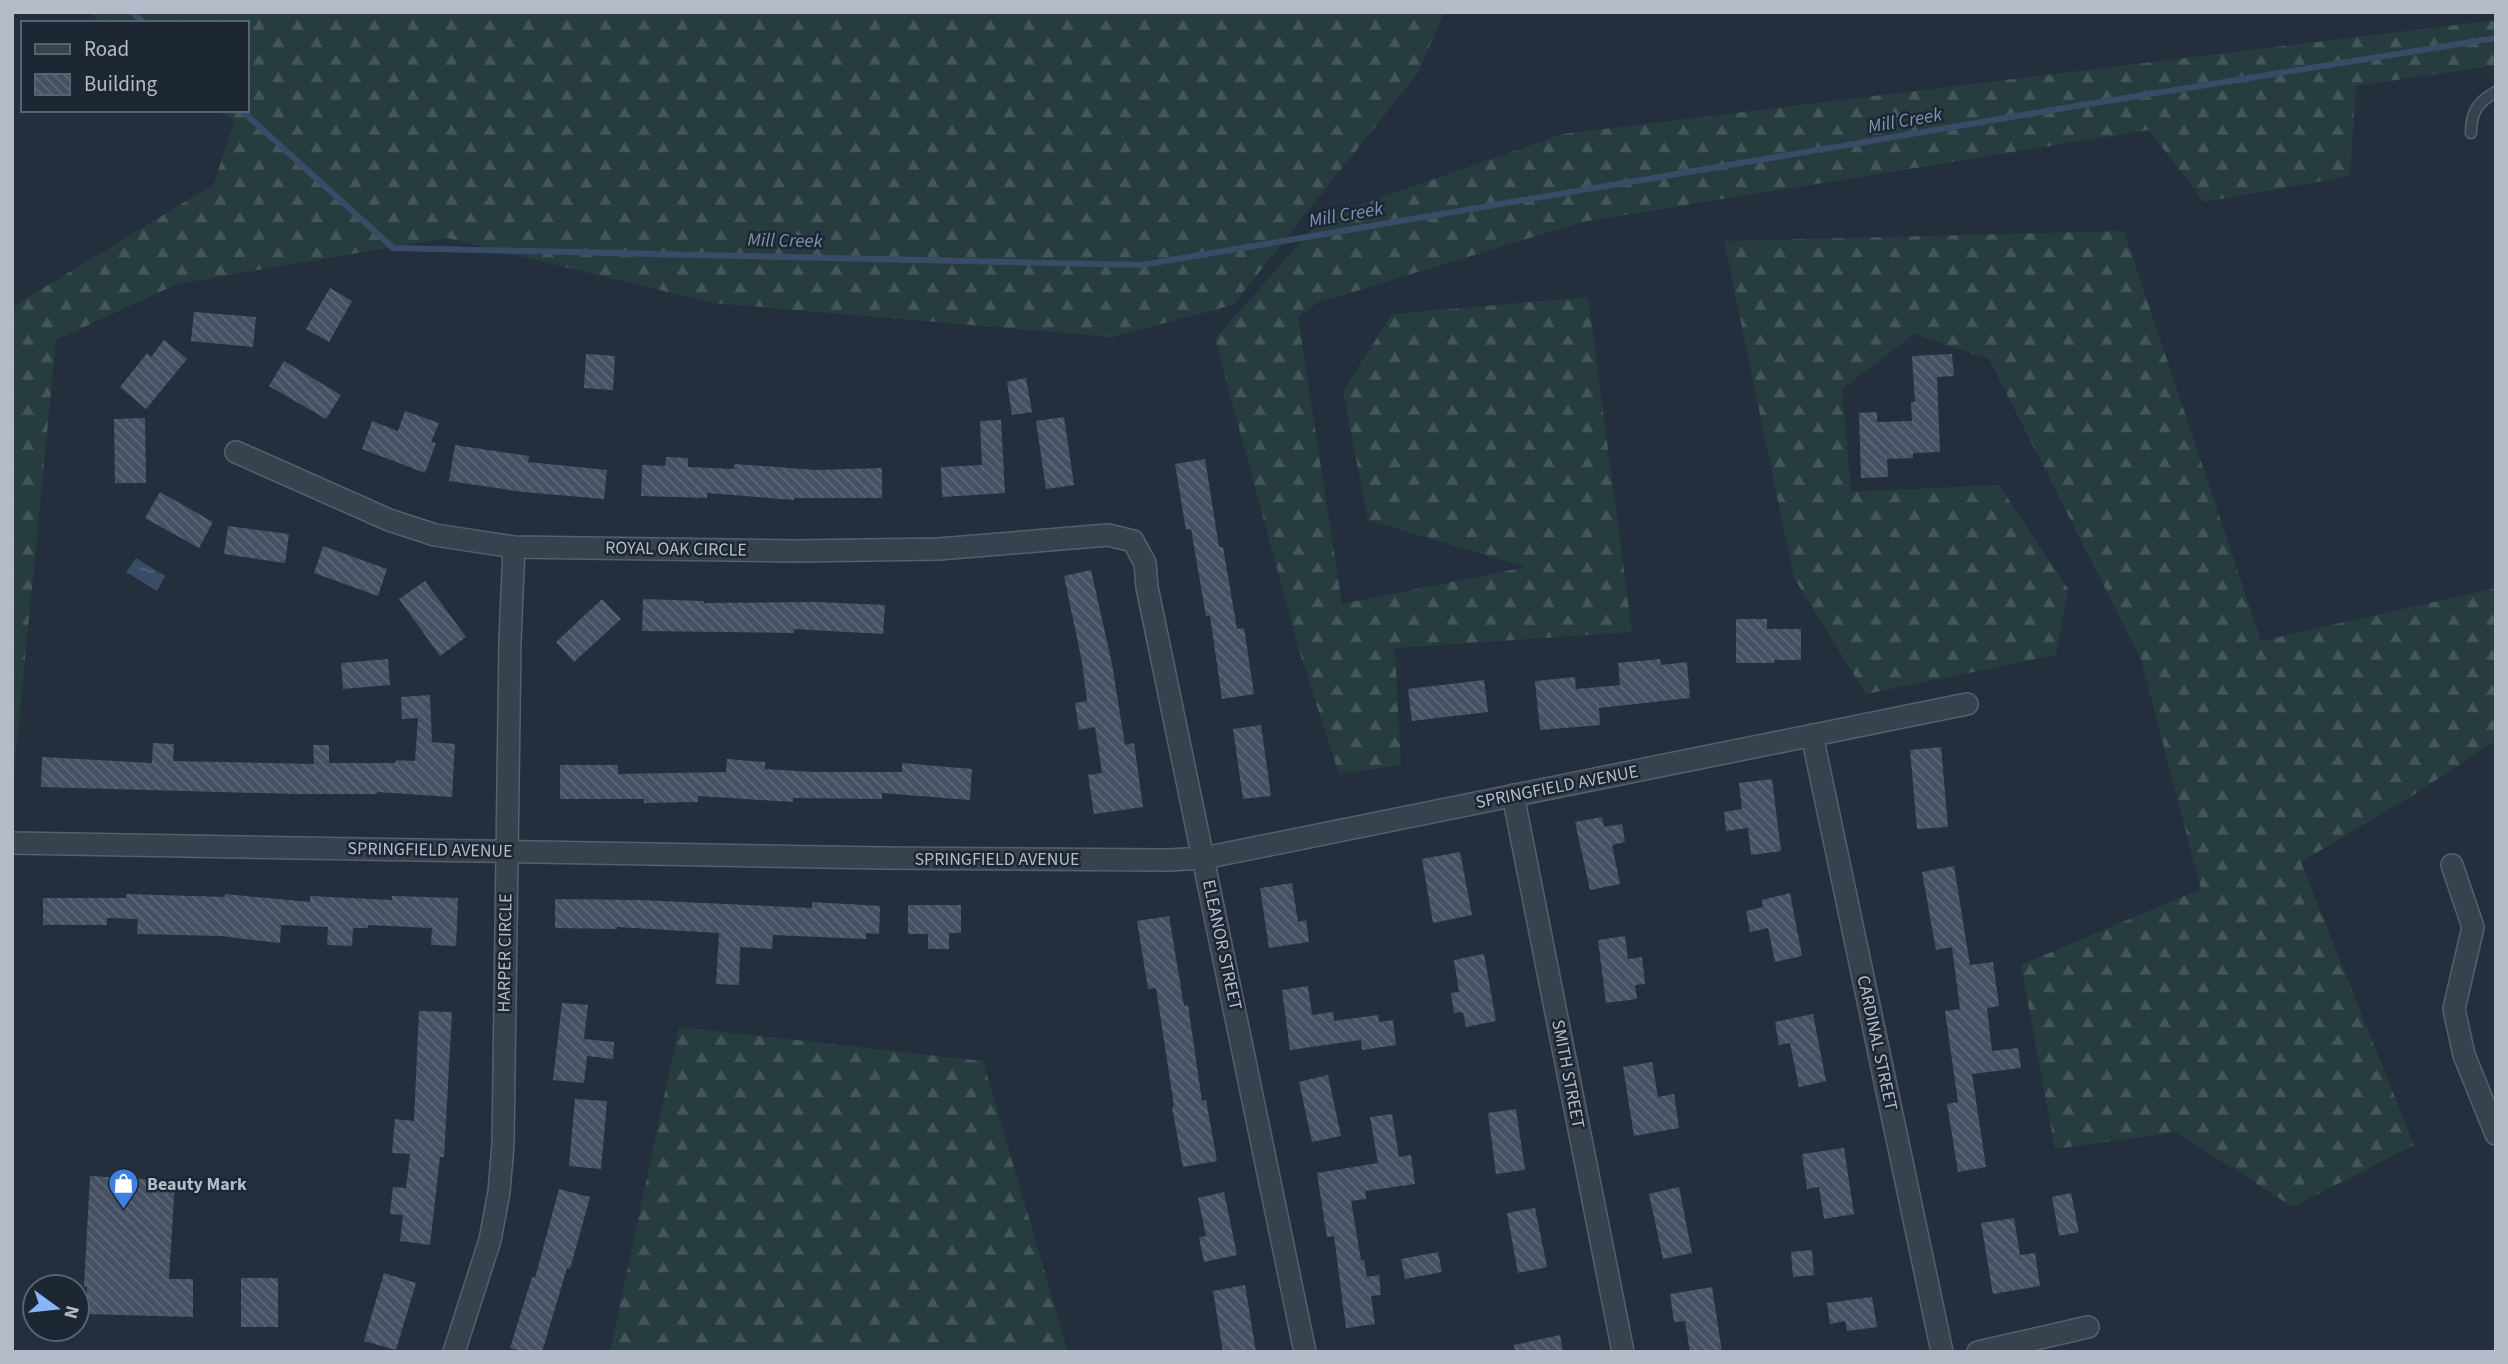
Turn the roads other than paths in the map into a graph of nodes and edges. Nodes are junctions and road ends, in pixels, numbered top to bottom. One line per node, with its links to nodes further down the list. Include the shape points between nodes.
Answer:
1 (2496, 92): 2 (lane, via 2478,104 2471,118)
2 (2471, 134)
3 (236, 452): 5 (street, ROYAL OAK CIRCLE, via 388,520 435,535)
4 (1133, 541): 5 (street, ROYAL OAK CIRCLE, via 1108,535 939,549 795,551); 11 (street, ELEANOR STREET, via 1145,563)
5 (513, 547): 10 (street, HARPER CIRCLE)
6 (1967, 704): 7 (street, SPRINGFIELD AVENUE)
7 (1812, 735): 8 (street, SPRINGFIELD AVENUE); 18 (street, CARDINAL STREET)
8 (1513, 796): 11 (street, SPRINGFIELD AVENUE); 17 (street, SMITH STREET)
9 (12, 843): 10 (street, SPRINGFIELD AVENUE)
10 (508, 852): 11 (street, SPRINGFIELD AVENUE); 15 (street, HARPER CIRCLE, via 499,1192 490,1240)
11 (1204, 858): 16 (street, ELEANOR STREET)
12 (2452, 866): 13 (street, via 2473,927 2454,1009 2464,1055)
13 (2494, 1124)
14 (2088, 1326): 19 (street)
15 (454, 1352)
16 (1306, 1352)
17 (1623, 1352)
18 (1942, 1352)
19 (1978, 1352)

